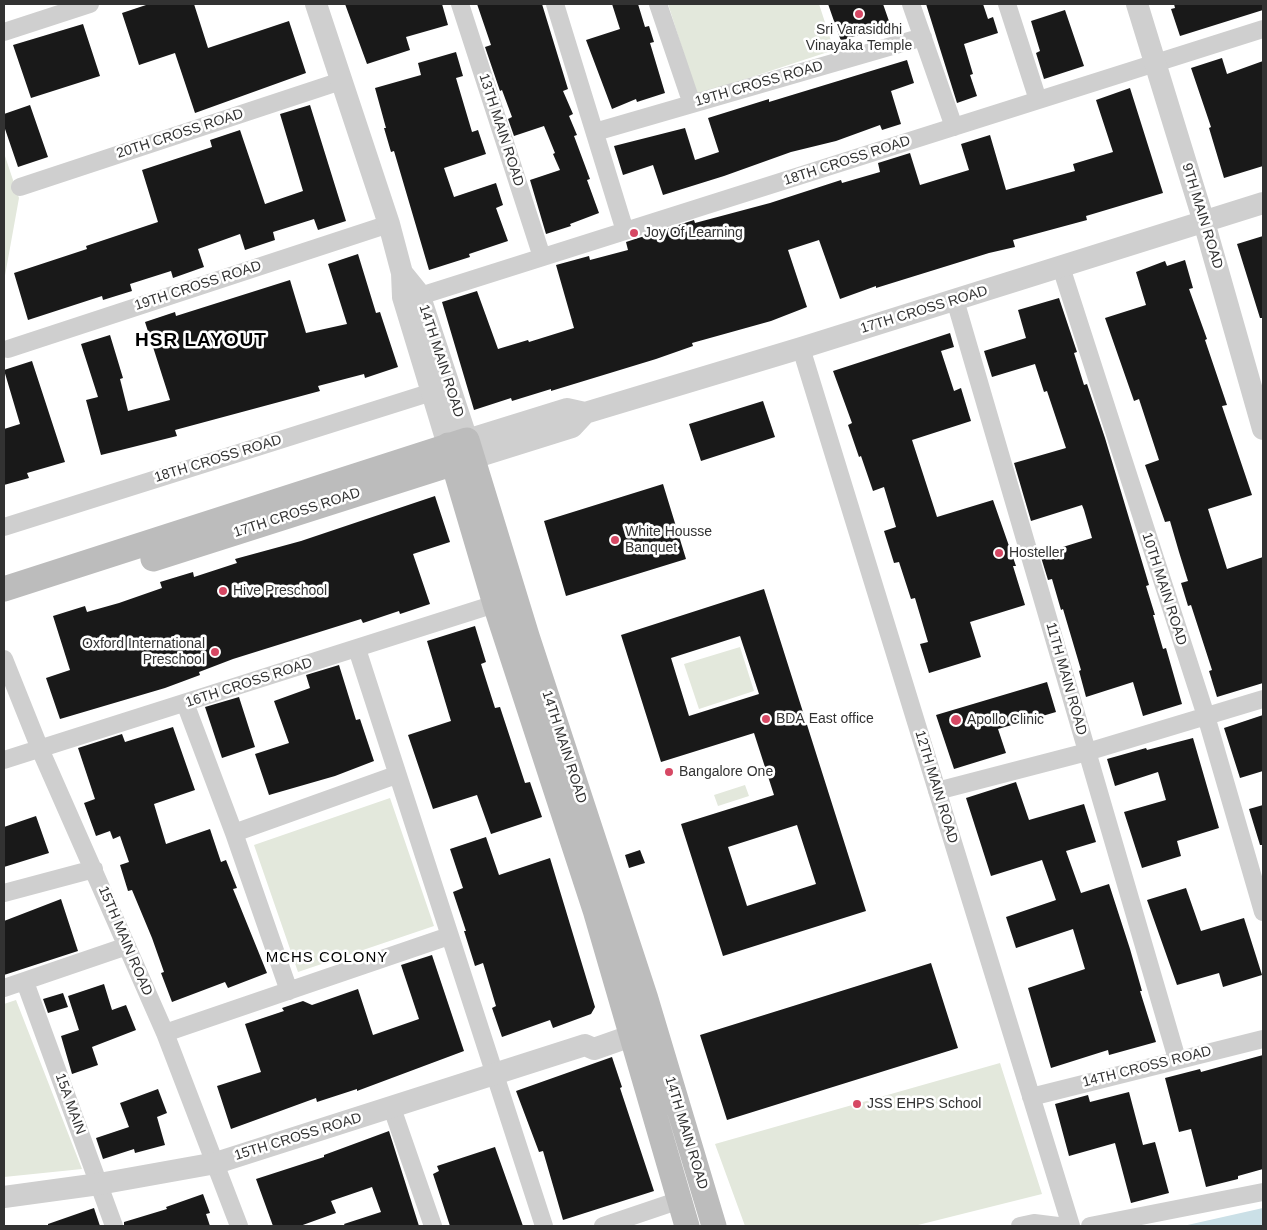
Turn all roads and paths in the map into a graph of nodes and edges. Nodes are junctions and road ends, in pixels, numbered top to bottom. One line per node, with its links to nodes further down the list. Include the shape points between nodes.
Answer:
1 (90, 4): 10 (street)
2 (316, 4): 13 (street, 14TH MAIN ROAD)
3 (460, 4): 23 (street, 13TH MAIN ROAD)
4 (555, 4): 17 (street)
5 (658, 4): 15 (street)
6 (911, 4): 11 (street)
7 (1007, 4): 14 (street)
8 (1137, 4): 12 (street, 9TH MAIN ROAD)
9 (1263, 29): 12 (street, 18TH CROSS ROAD)
10 (4, 32)
11 (923, 36): 15 (street, 19TH CROSS ROAD); 16 (street)
12 (1154, 64): 14 (street, 18TH CROSS ROAD); 20 (street, 9TH MAIN ROAD)
13 (341, 81): 18 (street, 20TH CROSS ROAD); 21 (street, 14TH MAIN ROAD)
14 (1038, 100): 16 (street, 18TH CROSS ROAD)
15 (692, 104): 17 (street, 19TH CROSS ROAD)
16 (954, 127): 22 (street, 18TH CROSS ROAD)
17 (594, 132): 22 (street)
18 (20, 187)
19 (1263, 203): 20 (street, 17TH CROSS ROAD)
20 (1204, 222): 24 (street, 17TH CROSS ROAD); 30 (street, 9TH MAIN ROAD)
21 (388, 224): 25 (street, 14TH MAIN ROAD); 29 (street, 19TH CROSS ROAD)
22 (625, 231): 23 (street, 18TH CROSS ROAD)
23 (542, 257): 26 (street, 18TH CROSS ROAD)
24 (1060, 267): 27 (street, 17TH CROSS ROAD); 42 (street, 10TH MAIN ROAD)
25 (402, 273): 26 (street, 14TH MAIN ROAD); 31 (street, 14TH MAIN ROAD, via 403,297)
26 (426, 294): 33 (street, 14TH MAIN ROAD)
27 (955, 300): 28 (street, 17TH CROSS ROAD); 44 (street, 11TH MAIN ROAD)
28 (800, 348): 33 (street, 17TH CROSS ROAD, via 585,413 567,409); 47 (street, 12TH MAIN ROAD)
29 (8, 349)
30 (1257, 382): 32 (street, 9TH MAIN ROAD)
31 (432, 392): 33 (street, 14TH MAIN ROAD); 34 (street, 18TH CROSS ROAD)
32 (1263, 429)
33 (460, 451): 35 (main road, 17TH CROSS ROAD); 36 (main road, 14TH MAIN ROAD); 37 (main road, 17TH CROSS ROAD); 57 (main road, 14TH MAIN ROAD, via 527,636)
34 (4, 527)
35 (4, 589)
36 (495, 604): 38 (street, 16TH CROSS ROAD); 57 (main road, 14TH MAIN ROAD, via 596,910)
37 (4, 606)
38 (357, 649): 41 (street, 16TH CROSS ROAD); 46 (street)
39 (4, 659): 43 (street, 15TH MAIN ROAD)
40 (1263, 699): 42 (street)
41 (185, 703): 43 (street, 16TH CROSS ROAD); 48 (street)
42 (1206, 716): 44 (street); 51 (street, 10TH MAIN ROAD)
43 (40, 749): 45 (street, 16TH CROSS ROAD); 49 (street, 15TH MAIN ROAD)
44 (1087, 752): 47 (street); 60 (street, 11TH MAIN ROAD)
45 (4, 760)
46 (396, 775): 48 (street); 52 (street)
47 (937, 790): 62 (street, 12TH MAIN ROAD)
48 (234, 833): 56 (street)
49 (94, 869): 50 (street); 53 (street, 15TH MAIN ROAD)
50 (4, 893)
51 (1263, 912)
52 (449, 936): 56 (street); 61 (street)
53 (127, 946): 54 (street); 58 (street, 15TH MAIN ROAD)
54 (25, 982): 55 (street); 65 (street, 15A MAIN)
55 (4, 988)
56 (289, 990): 58 (street)
57 (642, 1024): 61 (street, 15TH CROSS ROAD, via 588,1035 585,1045); 68 (main road, 14TH MAIN ROAD); 75 (main road, 14TH MAIN ROAD)
58 (165, 1034): 64 (street, 15TH MAIN ROAD)
59 (1263, 1039): 60 (street, 14TH CROSS ROAD)
60 (1177, 1059): 62 (street, 14TH CROSS ROAD)
61 (494, 1075): 63 (street, 15TH CROSS ROAD); 72 (street)
62 (1031, 1097): 78 (street, 12TH MAIN ROAD)
63 (392, 1108): 64 (street, 15TH CROSS ROAD); 71 (street)
64 (216, 1163): 65 (street, 15TH CROSS ROAD); 70 (street, 15TH MAIN ROAD)
65 (99, 1184): 67 (street, 15TH CROSS ROAD); 69 (street, 15A MAIN)
66 (1263, 1192): 79 (street)
67 (4, 1197)
68 (680, 1200): 73 (street); 74 (main road, 14TH MAIN ROAD)
69 (114, 1226)
70 (239, 1226)
71 (433, 1226)
72 (544, 1226)
73 (603, 1226)
74 (687, 1226)
75 (714, 1226)
76 (1020, 1226): 77 (street, via 1034,1223)
77 (1058, 1226)
78 (1071, 1226)
79 (1090, 1226)

